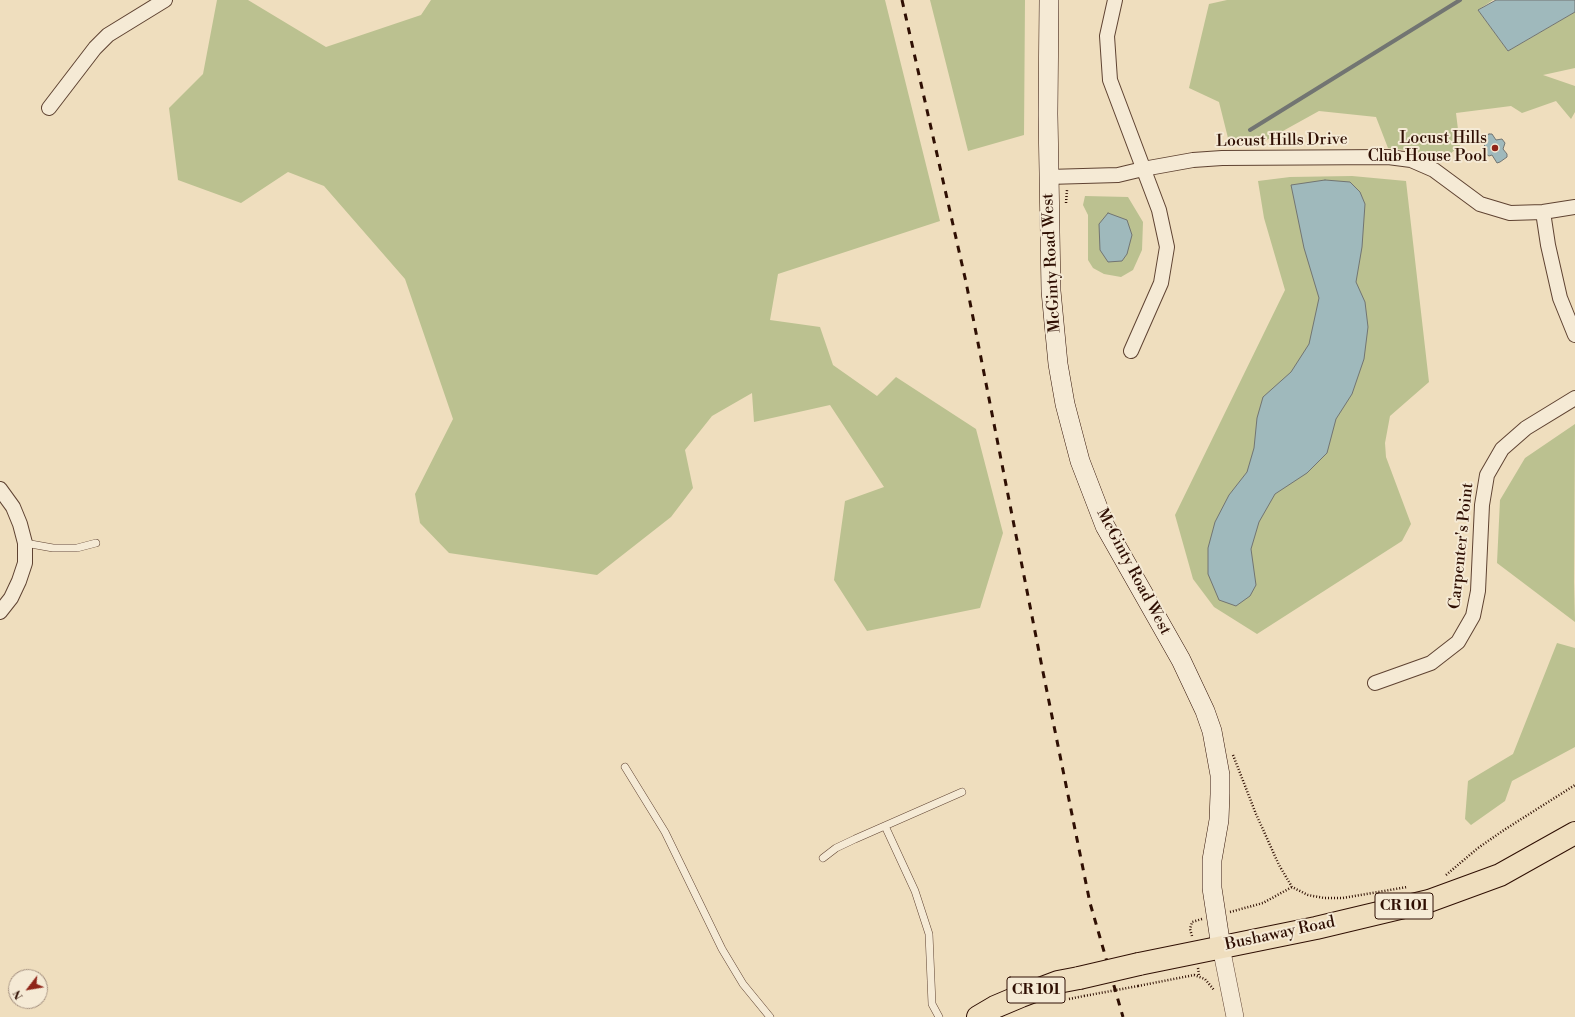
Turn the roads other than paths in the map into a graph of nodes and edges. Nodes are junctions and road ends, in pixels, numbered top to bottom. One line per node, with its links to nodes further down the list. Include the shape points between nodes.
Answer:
1 (165, 0): 4 (street, via 108,35)
2 (1050, 0): 6 (main road, McGinty Road West)
3 (1114, 0): 5 (street, via 1107,36 1110,80)
4 (49, 108)
5 (1143, 169): 6 (street, Locust Hills Drive, via 1118,175); 8 (street, Locust Hills Drive, via 1193,160 1222,158 1388,157 1411,160 1434,170 1480,204 1510,213); 10 (street, via 1159,210 1167,247 1162,283)
6 (1057, 177): 22 (main road, McGinty Road West, via 1050,291 1065,404 1080,461 1105,526 1181,660 1205,711 1217,751 1220,775 1218,820 1212,860 1214,910)
7 (1575, 207): 8 (street, Locust Hills Drive)
8 (1543, 212): 9 (street, via 1560,298)
9 (1575, 335)
10 (1131, 351)
11 (1575, 398): 16 (street, Carpenter's Point, via 1526,428 1502,449 1487,475 1482,505 1477,597 1473,616 1458,642 1431,663)
12 (0, 489): 13 (street, via 13,507)
13 (25, 543): 14 (lane, via 53,548 77,548); 15 (street, via 25,563 19,581 11,598)
14 (96, 543)
15 (0, 612)
16 (1375, 683)
17 (625, 767): 23 (lane, via 666,832 722,949 743,984)
18 (962, 792): 19 (lane)
19 (885, 826): 21 (lane, via 836,848); 24 (lane, via 915,891 929,934 932,1004)
20 (1575, 833): 22 (main road, Bushaway Road / CR 101, via 1500,875 1429,901)
21 (823, 858)
22 (1221, 947): 25 (main road, Bushaway Road / CR 101, bridge, via 1139,964 1081,987 1058,982 995,1007); 26 (street)
23 (770, 1017)
24 (939, 1017)
25 (978, 1017)
26 (1235, 1017)

